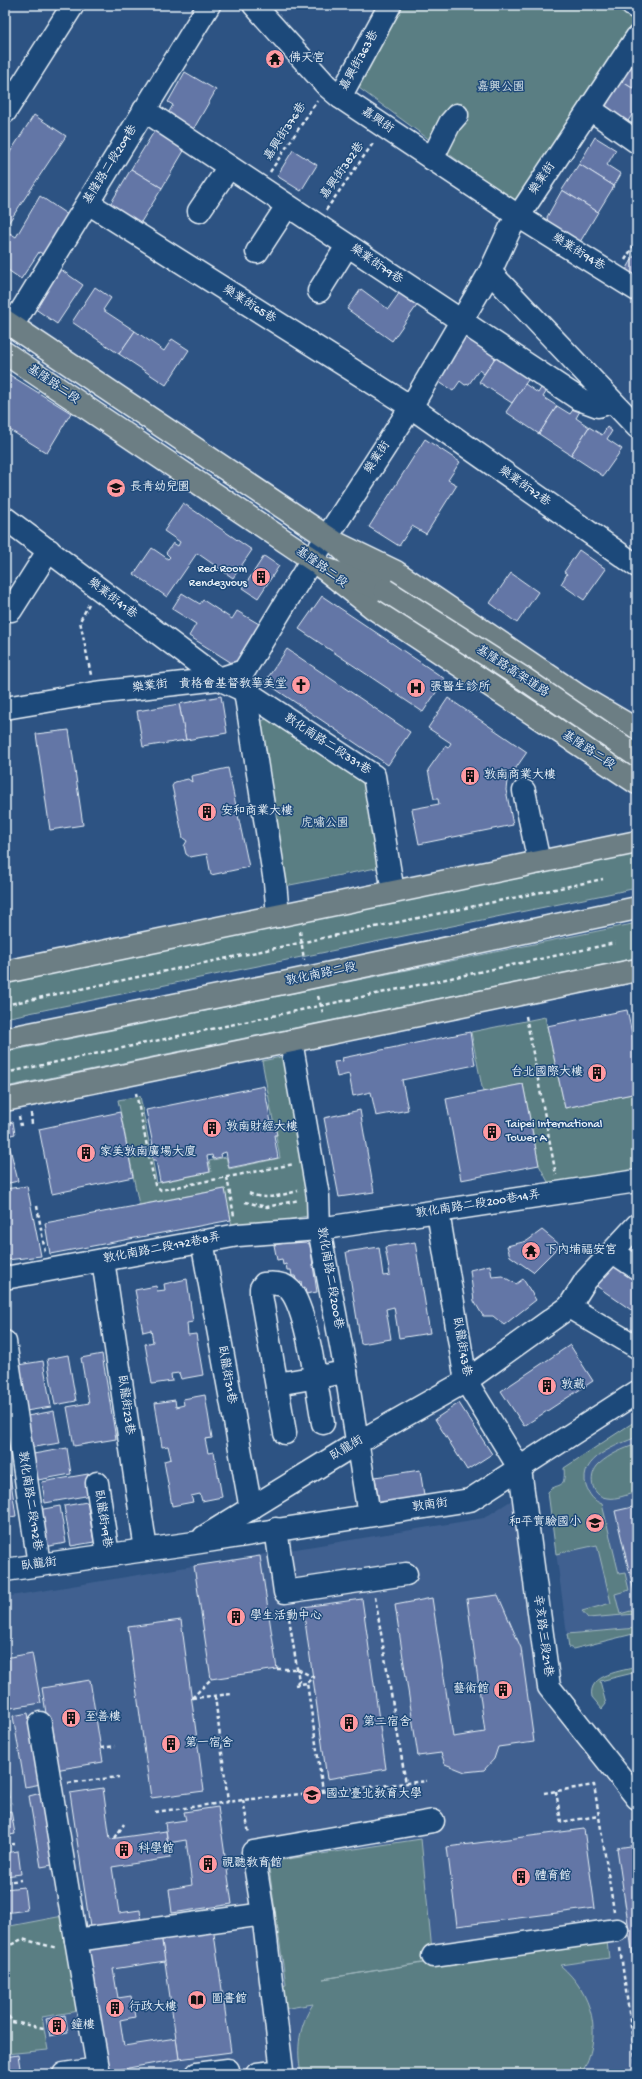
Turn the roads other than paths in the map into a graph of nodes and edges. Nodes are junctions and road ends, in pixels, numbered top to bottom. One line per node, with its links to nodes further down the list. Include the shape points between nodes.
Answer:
1 (73, 5): 11 (street)
2 (209, 5): 10 (street, 基隆路二段209巷)
3 (254, 5): 8 (street, 嘉興街)
4 (390, 5): 8 (street, 嘉興街363巷)
5 (632, 5): 6 (street)
6 (637, 8)
7 (637, 37): 9 (street, 樂業街)
8 (334, 91): 14 (street, 嘉興街)
9 (590, 109): 13 (street); 19 (street, 樂業街)
10 (144, 110): 15 (street, 樂業街79巷); 16 (street, 基隆路二段209巷)
11 (5, 112)
12 (457, 115): 14 (street)
13 (637, 142)
14 (432, 159): 19 (street, 嘉興街)
15 (229, 167): 17 (street, 樂業街79巷); 18 (street)
16 (88, 203): 26 (street, 基隆路二段209巷); 29 (street, 樂業街65巷)
17 (287, 206): 20 (street, 樂業街79巷); 21 (street)
18 (199, 211)
19 (518, 216): 22 (street, 樂業街, via 505,237); 23 (street, 樂業街94巷)
20 (347, 246): 24 (street); 25 (street, 樂業街79巷)
21 (257, 252)
22 (490, 272): 25 (street, 樂業街); 28 (street)
23 (637, 290)
24 (319, 291)
25 (461, 322): 28 (street, 樂業街79巷, via 579,399 598,406); 29 (street, 樂業街)
26 (8, 324): 32 (main road)
27 (5, 353): 34 (main road, 基隆路二段)
28 (612, 402): 30 (street)
29 (411, 407): 32 (street, 樂業街); 35 (street, 樂業街72巷)
30 (637, 427)
31 (5, 518): 33 (street, 樂業街41巷)
32 (332, 539): 34 (street, 樂業街); 36 (main road, 基隆路高架道路); 40 (main road, via 396,572)
33 (49, 550): 37 (street); 38 (street, 樂業街41巷)
34 (318, 564): 36 (main road, 基隆路高架道路); 38 (street, 樂業街, via 244,671); 43 (main road, 基隆路二段, via 372,607)
35 (637, 566)
36 (385, 590): 44 (main road, 基隆路高架道路, bridge, via 526,680)
37 (11, 610)
38 (219, 679): 39 (street, 敦化南路二段331巷); 41 (street, 樂業街, via 95,693)
39 (245, 691): 49 (street, 敦化南路二段331巷, via 374,776); 51 (street)
40 (579, 696): 42 (main road); 43 (street)
41 (5, 708)
42 (636, 727)
43 (555, 730): 45 (main road, 基隆路二段)
44 (637, 756)
45 (637, 783)
46 (524, 791): 48 (street)
47 (637, 842): 48 (main road)
48 (539, 862): 49 (main road)
49 (393, 892): 51 (main road)
50 (637, 908): 54 (main road, 敦化南路二段)
51 (278, 916): 53 (main road)
52 (637, 970): 55 (main road)
53 (5, 972)
54 (5, 1039)
55 (291, 1041): 56 (main road); 60 (street, 敦化南路二段200巷, via 304,1190)
56 (5, 1100)
57 (637, 1181): 58 (street, 敦化南路二段200巷14弄)
58 (438, 1212): 60 (street, 敦化南路二段200巷14弄); 71 (street, 臥龍街43巷)
59 (637, 1225): 62 (street, 臥龍街)
60 (319, 1229): 61 (street, 敦化南路二段172巷8弄, via 238,1234); 69 (street, 敦化南路二段200巷)
61 (202, 1240): 63 (street, 敦化南路二段172巷8弄); 79 (street, 臥龍街31巷)
62 (613, 1252): 64 (street); 66 (street, 臥龍街, via 586,1280)
63 (103, 1260): 65 (street, 敦化南路二段172巷8弄); 83 (street, 臥龍街23巷)
64 (637, 1268)
65 (5, 1278)
66 (569, 1307): 68 (street); 71 (street, 臥龍街)
67 (5, 1342): 85 (street, 敦化南路二段172巷)
68 (637, 1347)
69 (346, 1372): 70 (street); 76 (street, 敦化南路二段200巷)
70 (315, 1378): 72 (street); 72 (street, via 301,1312 289,1289 278,1283 266,1284 261,1288 261,1294); 74 (street)
71 (466, 1381): 76 (street, 臥龍街); 77 (street, 臥龍街43巷)
72 (277, 1384): 75 (street)
73 (637, 1392): 77 (street, 敦南街)
74 (323, 1423)
75 (285, 1433)
76 (357, 1443): 79 (street, 臥龍街); 80 (street, 敦化南路二段200巷)
77 (520, 1469): 80 (street, 敦南街, via 470,1500); 89 (street, 辛亥路三段21巷, via 549,1687)
78 (97, 1483): 84 (street, 臥龍街19巷)
79 (251, 1509): 82 (street, 臥龍街)
80 (368, 1515): 81 (street, 敦南街)
81 (276, 1530): 82 (street, 敦南街); 87 (street, via 286,1592)
82 (194, 1543): 83 (street, 臥龍街)
83 (146, 1550): 84 (street, 臥龍街)
84 (108, 1555): 85 (street, 臥龍街)
85 (39, 1564): 86 (street, 臥龍街)
86 (5, 1570)
87 (406, 1574)
88 (40, 1723): 95 (street)
89 (637, 1798)
90 (433, 1821): 91 (street, via 253,1852)
91 (263, 1914): 94 (street); 101 (street, via 282,2071)
92 (189, 1929): 94 (street, via 138,1936)
93 (617, 1930): 96 (street)
94 (127, 1933): 95 (street)
95 (77, 1949): 98 (street)
96 (433, 1956)
97 (228, 2070): 100 (street)
98 (99, 2071): 99 (street)
99 (64, 2074)
100 (197, 2074)
101 (257, 2074)

